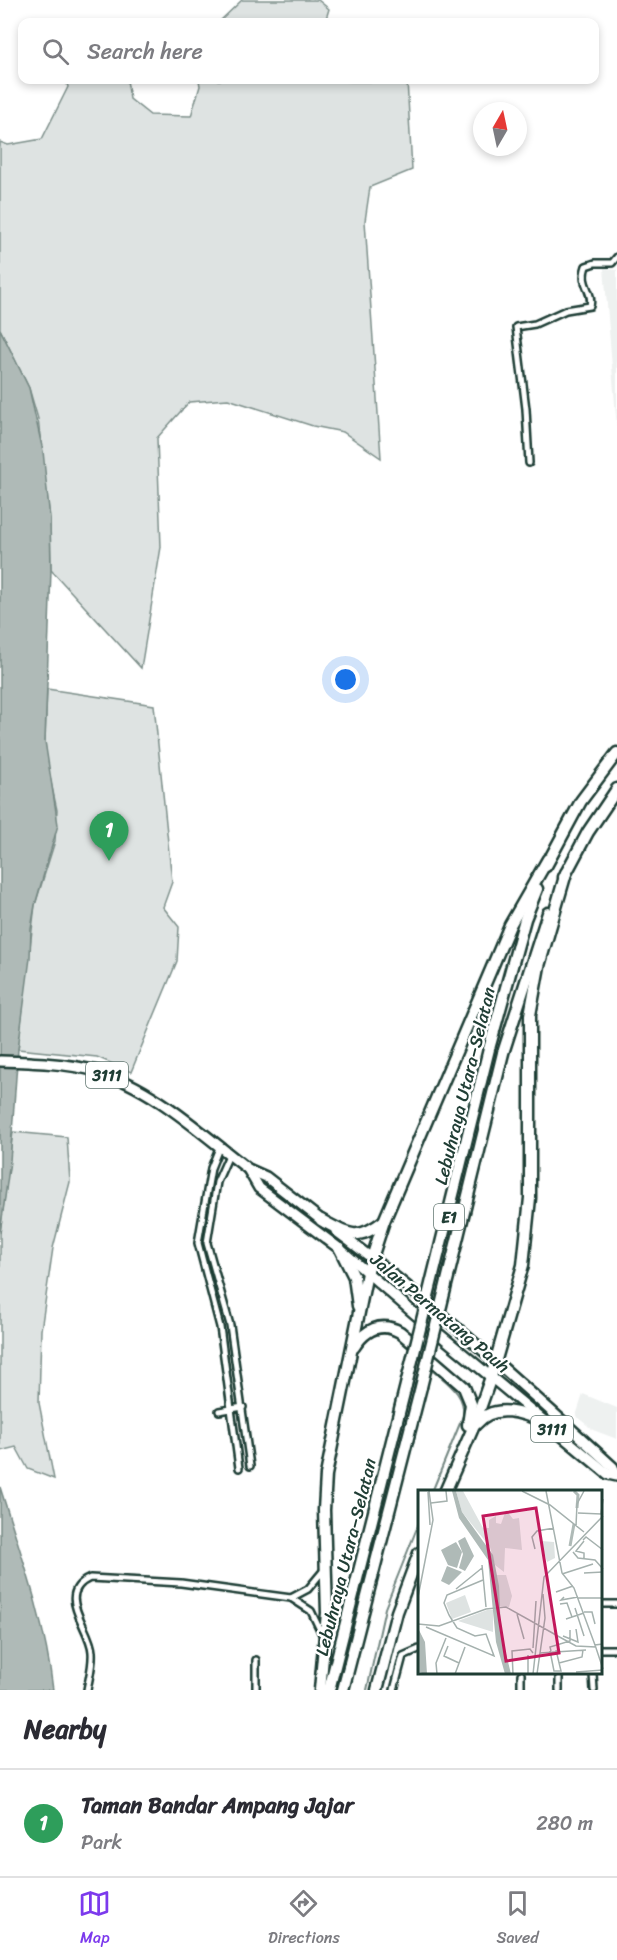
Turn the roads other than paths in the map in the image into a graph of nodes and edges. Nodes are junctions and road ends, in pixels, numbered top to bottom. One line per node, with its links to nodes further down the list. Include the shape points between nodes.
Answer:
1 (617, 257): 2 (street, via 612,264 586,266 583,279 590,306 516,327)
2 (529, 464)
3 (617, 753): 5 (highway, Lebuhraya Utara–Selatan / E1, via 581,801)
4 (617, 789): 6 (highway, Lebuhraya Utara–Selatan / E1)
5 (548, 859): 12 (highway, via 510,925); 43 (highway, Lebuhraya Utara–Selatan / E1, bridge, via 525,919 489,1049)
6 (566, 873): 20 (highway, via 530,1015 528,1234); 44 (highway, Lebuhraya Utara–Selatan / E1, bridge, via 542,927 503,1053)
7 (0, 1061): 8 (main road, Jalan Permatang Pauh / 3111, via 71,1065 117,1079 150,1096)
8 (219, 1148): 9 (main road, Jalan Permatang Pauh / 3111); 18 (street, via 211,1168 198,1243)
9 (230, 1155): 10 (main road, Jalan Permatang Pauh / 3111); 17 (street, via 217,1182 207,1243)
10 (248, 1169): 11 (main road, Jalan Permatang Pauh / 3111); 13 (main road, Jalan Permatang Pauh / 3111, via 259,1188)
11 (321, 1220): 12 (highway, via 346,1233 359,1234 369,1233); 14 (main road, Jalan Permatang Pauh / 3111)
12 (384, 1221): 14 (highway)
13 (340, 1249): 15 (main road, Jalan Permatang Pauh / 3111); 16 (highway, via 354,1277)
14 (372, 1258): 15 (highway); 20 (main road, Jalan Permatang Pauh / 3111)
15 (367, 1273): 16 (highway); 21 (main road, Jalan Permatang Pauh / 3111)
16 (359, 1315): 19 (highway)
17 (230, 1325): 18 (street); 22 (street)
18 (220, 1327): 23 (street)
19 (353, 1349): 27 (highway, via 365,1333 383,1327 400,1332 423,1351 468,1393 471,1409); 33 (highway, via 326,1475)
20 (495, 1361): 21 (highway); 30 (main road, Jalan Permatang Pauh / 3111, via 613,1467)
21 (491, 1377): 25 (main road, Jalan Permatang Pauh / 3111); 26 (highway)
22 (243, 1407): 23 (street); 28 (street)
23 (232, 1409): 24 (street); 29 (street)
24 (219, 1411)
25 (545, 1422): 26 (highway, via 500,1411 484,1416); 30 (main road, Jalan Permatang Pauh / 3111, via 608,1474)
26 (473, 1428): 27 (highway)
27 (465, 1443): 31 (highway)
28 (250, 1466)
29 (239, 1468)
30 (617, 1476)
31 (446, 1490)
32 (418, 1556): 45 (highway, via 397,1612)
33 (326, 1565): 34 (street, via 315,1583); 35 (highway)
34 (291, 1598): 35 (street, via 305,1605 316,1618); 40 (street, via 148,1580 82,1581 75,1590 74,1604 93,1650)
35 (325, 1645): 42 (highway)
36 (418, 1649): 46 (street, via 403,1656)
37 (256, 1660): 41 (street)
38 (593, 1675): 48 (street)
39 (559, 1677): 47 (street)
40 (87, 1690)
41 (256, 1690)
42 (320, 1690)
43 (329, 1690)
44 (344, 1690)
45 (377, 1690)
46 (394, 1690)
47 (559, 1690)
48 (594, 1690)

